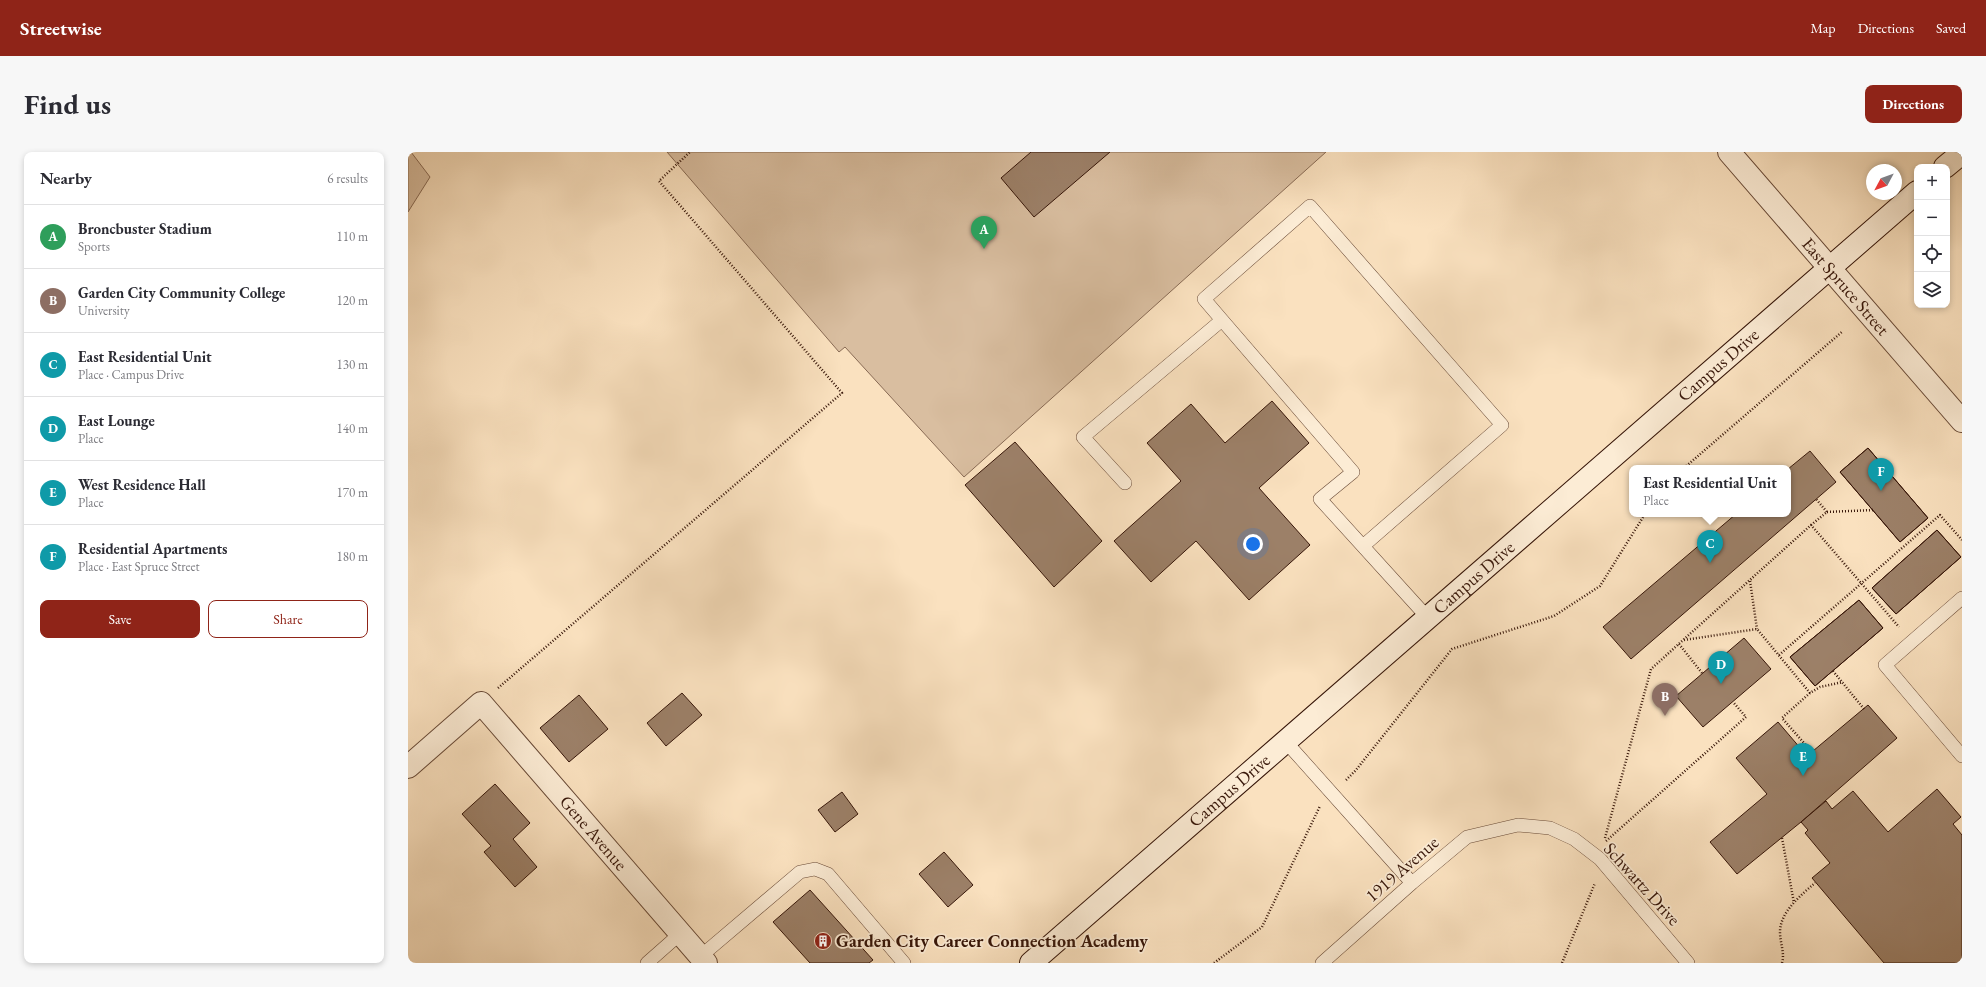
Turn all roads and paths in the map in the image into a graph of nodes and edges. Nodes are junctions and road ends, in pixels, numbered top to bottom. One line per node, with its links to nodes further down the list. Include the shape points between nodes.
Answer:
1 (690, 152): 33 (path, via 659,181 842,393)
2 (1729, 152): 6 (main road, East Spruce Street)
3 (1962, 153): 4 (main road)
4 (1949, 164)
5 (1914, 195): 6 (main road, Campus Drive)
6 (1829, 268): 9 (main road, East Spruce Street); 22 (main road, Campus Drive)
7 (1222, 320): 11 (lane, via 1083,437); 18 (lane, via 1353,472 1320,499); 18 (lane, via 1204,299 1310,206 1502,425)
8 (1843, 331): 10 (path)
9 (1962, 421)
10 (1687, 465)
11 (1125, 483)
12 (1816, 499): 14 (path)
13 (1873, 510): 14 (path)
14 (1827, 512): 16 (path)
15 (1642, 517): 39 (path, via 1600,586 1554,616 1452,649 1356,770)
16 (1811, 526): 19 (path); 20 (path)
17 (1962, 540): 20 (path, via 1940,515)
18 (1363, 546): 22 (lane)
19 (1750, 581): 23 (path); 24 (path)
20 (1862, 584): 25 (path); 27 (path)
21 (1962, 598): 25 (lane)
22 (1428, 618): 35 (main road, Campus Drive)
23 (1757, 629): 24 (path); 27 (path)
24 (1684, 640): 26 (path)
25 (1912, 642): 37 (lane, via 1885,665)
26 (1679, 644): 29 (path); 32 (path, via 1651,669 1604,843 1746,717)
27 (1779, 656): 31 (path)
28 (1833, 670): 30 (path)
29 (1702, 673)
30 (1843, 682): 31 (path); 34 (path)
31 (1810, 692): 36 (path, via 1782,718)
32 (1733, 702)
33 (481, 703): 38 (main road); 46 (main road, Gene Avenue)
34 (1864, 709)
35 (1286, 742): 39 (lane); 50 (main road, Campus Drive)
36 (1812, 752)
37 (1962, 756)
38 (408, 767)
39 (1332, 794): 42 (lane); 51 (path, via 1320,805 1262,927)
40 (1518, 825): 42 (lane, 1919 Avenue, via 1467,837); 54 (lane, Schwartz Drive, via 1550,828 1574,839 1600,859)
41 (1782, 838): 45 (path)
42 (1412, 883): 52 (lane, 1919 Avenue)
43 (1595, 883): 53 (path)
44 (1815, 883): 45 (path)
45 (1794, 904): 55 (path, via 1781,922)
46 (681, 933): 47 (main road, Gene Avenue); 48 (lane)
47 (704, 960): 49 (lane, via 800,872 815,869 828,874)
48 (648, 963)
49 (904, 963)
50 (1031, 963)
51 (1214, 963)
52 (1322, 963)
53 (1562, 963)
54 (1688, 963)
55 (1782, 963)

